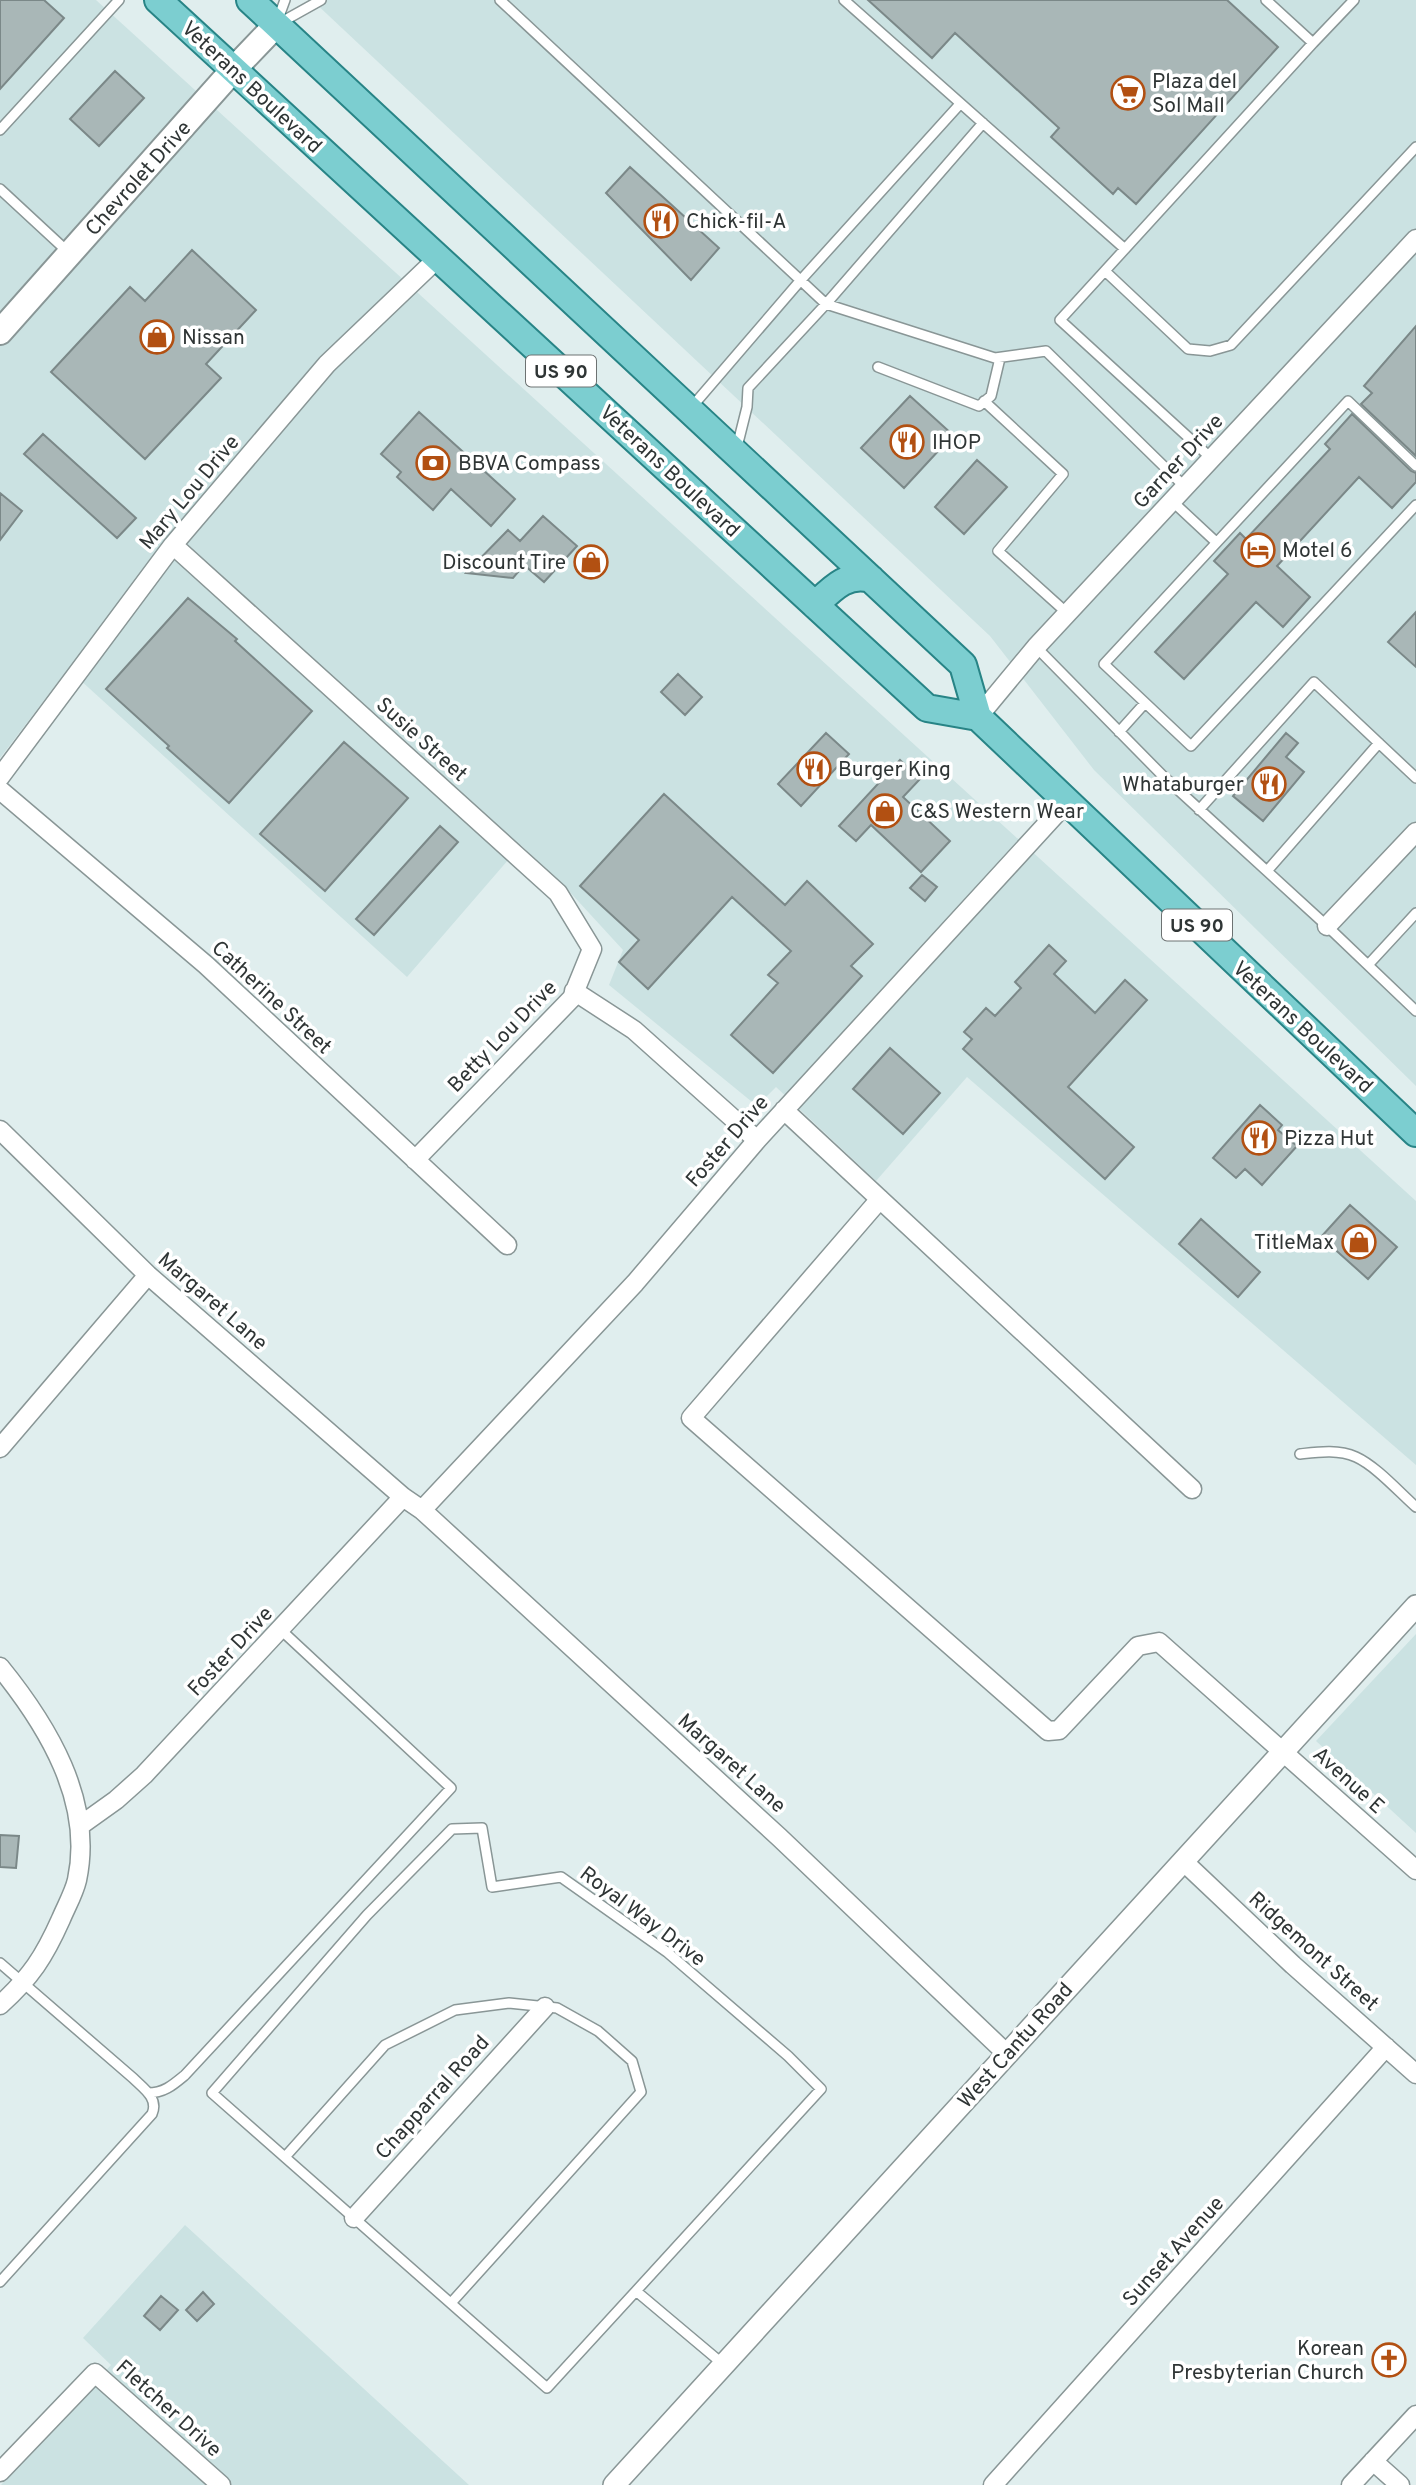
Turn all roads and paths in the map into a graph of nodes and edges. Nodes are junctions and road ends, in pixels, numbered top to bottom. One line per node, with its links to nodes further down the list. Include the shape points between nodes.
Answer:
1 (119, 0): 14 (lane)
2 (158, 0): 11 (main road, Veterans Boulevard / US 90)
3 (250, 0): 9 (main road, US 90)
4 (321, 0): 9 (lane)
5 (500, 0): 22 (lane)
6 (844, 0): 12 (lane)
7 (1266, 0): 10 (lane)
8 (1354, 0): 10 (lane)
9 (281, 12): 11 (main road, Chevrolet Drive); 28 (main road, US 90)
10 (1313, 43): 18 (lane)
11 (233, 69): 19 (main road, Chevrolet Drive); 20 (main road, Veterans Boulevard / US 90)
12 (960, 103): 13 (lane); 22 (lane)
13 (983, 123): 18 (lane); 23 (lane)
14 (0, 130)
15 (1416, 147): 21 (lane, via 1231,345 1210,351 1188,349)
16 (0, 189): 19 (lane)
17 (1416, 239): 30 (street, Garner Drive)
18 (1125, 249): 21 (lane)
19 (70, 254): 24 (main road, Chevrolet Drive)
20 (438, 258): 36 (street, Mary Lou Drive, via 327,364); 38 (main road, Veterans Boulevard / US 90)
21 (1105, 271): 30 (lane, via 1060,320)
22 (800, 281): 23 (lane); 28 (lane)
23 (825, 304): 25 (lane); 29 (lane, via 748,387)
24 (0, 332)
25 (1000, 358): 27 (lane, via 991,396); 32 (lane, via 1046,351)
26 (877, 367): 27 (lane, via 963,401 979,406)
27 (984, 401): 39 (lane, via 1063,474 998,551)
28 (690, 410): 29 (main road, US 90)
29 (735, 452): 37 (main road, US 90)
30 (1211, 458): 32 (street, Garner Drive)
31 (1416, 466): 35 (lane, via 1348,401)
32 (1185, 487): 33 (street, Garner Drive)
33 (1172, 501): 35 (lane); 39 (street, Garner Drive)
34 (1416, 505): 41 (lane, via 1191,746)
35 (1216, 542): 41 (lane, via 1104,664)
36 (173, 545): 45 (street, Mary Lou Drive); 55 (street, Susie Street, via 558,893 592,949)
37 (871, 579): 38 (main road, via 847,580); 42 (main road, US 90, via 963,665)
38 (815, 605): 42 (main road, Veterans Boulevard / US 90, via 927,708)
39 (1067, 613): 40 (street, Garner Drive)
40 (1035, 647): 42 (street, Garner Drive); 43 (lane)
41 (1145, 703): 43 (lane)
42 (978, 718): 48 (main road, Veterans Boulevard / US 90)
43 (1119, 732): 49 (lane)
44 (1379, 743): 46 (lane); 49 (lane, via 1314,682); 51 (lane)
45 (0, 777)
46 (1416, 778)
47 (0, 790): 61 (street, Catherine Street, via 206,965)
48 (1067, 802): 57 (street, Foster Drive); 59 (main road, Veterans Boulevard / US 90)
49 (1199, 810): 51 (lane)
50 (1416, 832): 53 (street)
51 (1266, 871): 53 (lane)
52 (1416, 913): 54 (lane)
53 (1327, 926): 54 (lane)
54 (1368, 965): 56 (lane)
55 (575, 991): 60 (street, Betty Lou Drive, via 634,1030); 61 (street, Betty Lou Drive)
56 (1416, 1011)
57 (784, 1110): 60 (street, Foster Drive); 62 (street)
58 (0, 1130): 64 (street, Margaret Lane)
59 (1416, 1133)
60 (757, 1140): 70 (street, Foster Drive, via 635,1283)
61 (415, 1160): 63 (street, Catherine Street)
62 (880, 1199): 67 (street); 74 (street, Avenue E, via 691,1418 1048,1731 1059,1730 1138,1646 1159,1642)
63 (507, 1245)
64 (148, 1275): 65 (street); 68 (street, Margaret Lane)
65 (0, 1448)
66 (1300, 1454): 69 (lane, via 1329,1451 1356,1457)
67 (1192, 1489)
68 (402, 1497): 70 (street, Margaret Lane); 72 (street, Foster Drive)
69 (1416, 1507)
70 (422, 1510): 83 (street, Margaret Lane, via 779,1837)
71 (1416, 1606): 74 (street, West Cantu Road)
72 (281, 1630): 75 (street, Foster Drive, via 144,1775); 85 (lane, via 451,1788 185,2075 170,2088)
73 (0, 1667): 75 (street, via 48,1735 69,1781)
74 (1283, 1751): 76 (street, West Cantu Road); 77 (street, Avenue E)
75 (81, 1825): 79 (street, via 77,1880 48,1949)
76 (1183, 1861): 82 (street, Ridgemont Street); 83 (street, West Cantu Road)
77 (1416, 1870)
78 (0, 1963): 79 (lane)
79 (24, 1984): 80 (street); 85 (lane)
80 (0, 2005)
81 (545, 2007): 86 (lane, via 509,2003 455,2010 385,2045); 87 (street, Chapparral Road); 90 (lane, via 557,2008 598,2031 632,2061 641,2092)
82 (1386, 2047): 84 (street, Ridgemont Street); 97 (street, Sunset Avenue)
83 (1007, 2054): 91 (street, West Cantu Road)
84 (1416, 2074)
85 (149, 2093): 88 (lane, via 155,2108 152,2114)
86 (285, 2157): 87 (lane); 89 (lane, Royal Way Drive, via 212,2093 367,1915 452,1829 482,1828 492,1886 561,1877 667,1952 821,2089)
87 (354, 2218): 90 (lane)
88 (0, 2282)
89 (636, 2291): 90 (lane, via 547,2388); 91 (lane)
90 (451, 2303)
91 (724, 2365): 96 (street, West Cantu Road)
92 (1416, 2415): 93 (street)
93 (1373, 2461): 98 (street); 99 (street)
94 (0, 2472): 95 (street, Fletcher Drive, via 95,2373)
95 (221, 2485)
96 (614, 2485)
97 (993, 2485)
98 (1351, 2485)
99 (1400, 2485)

